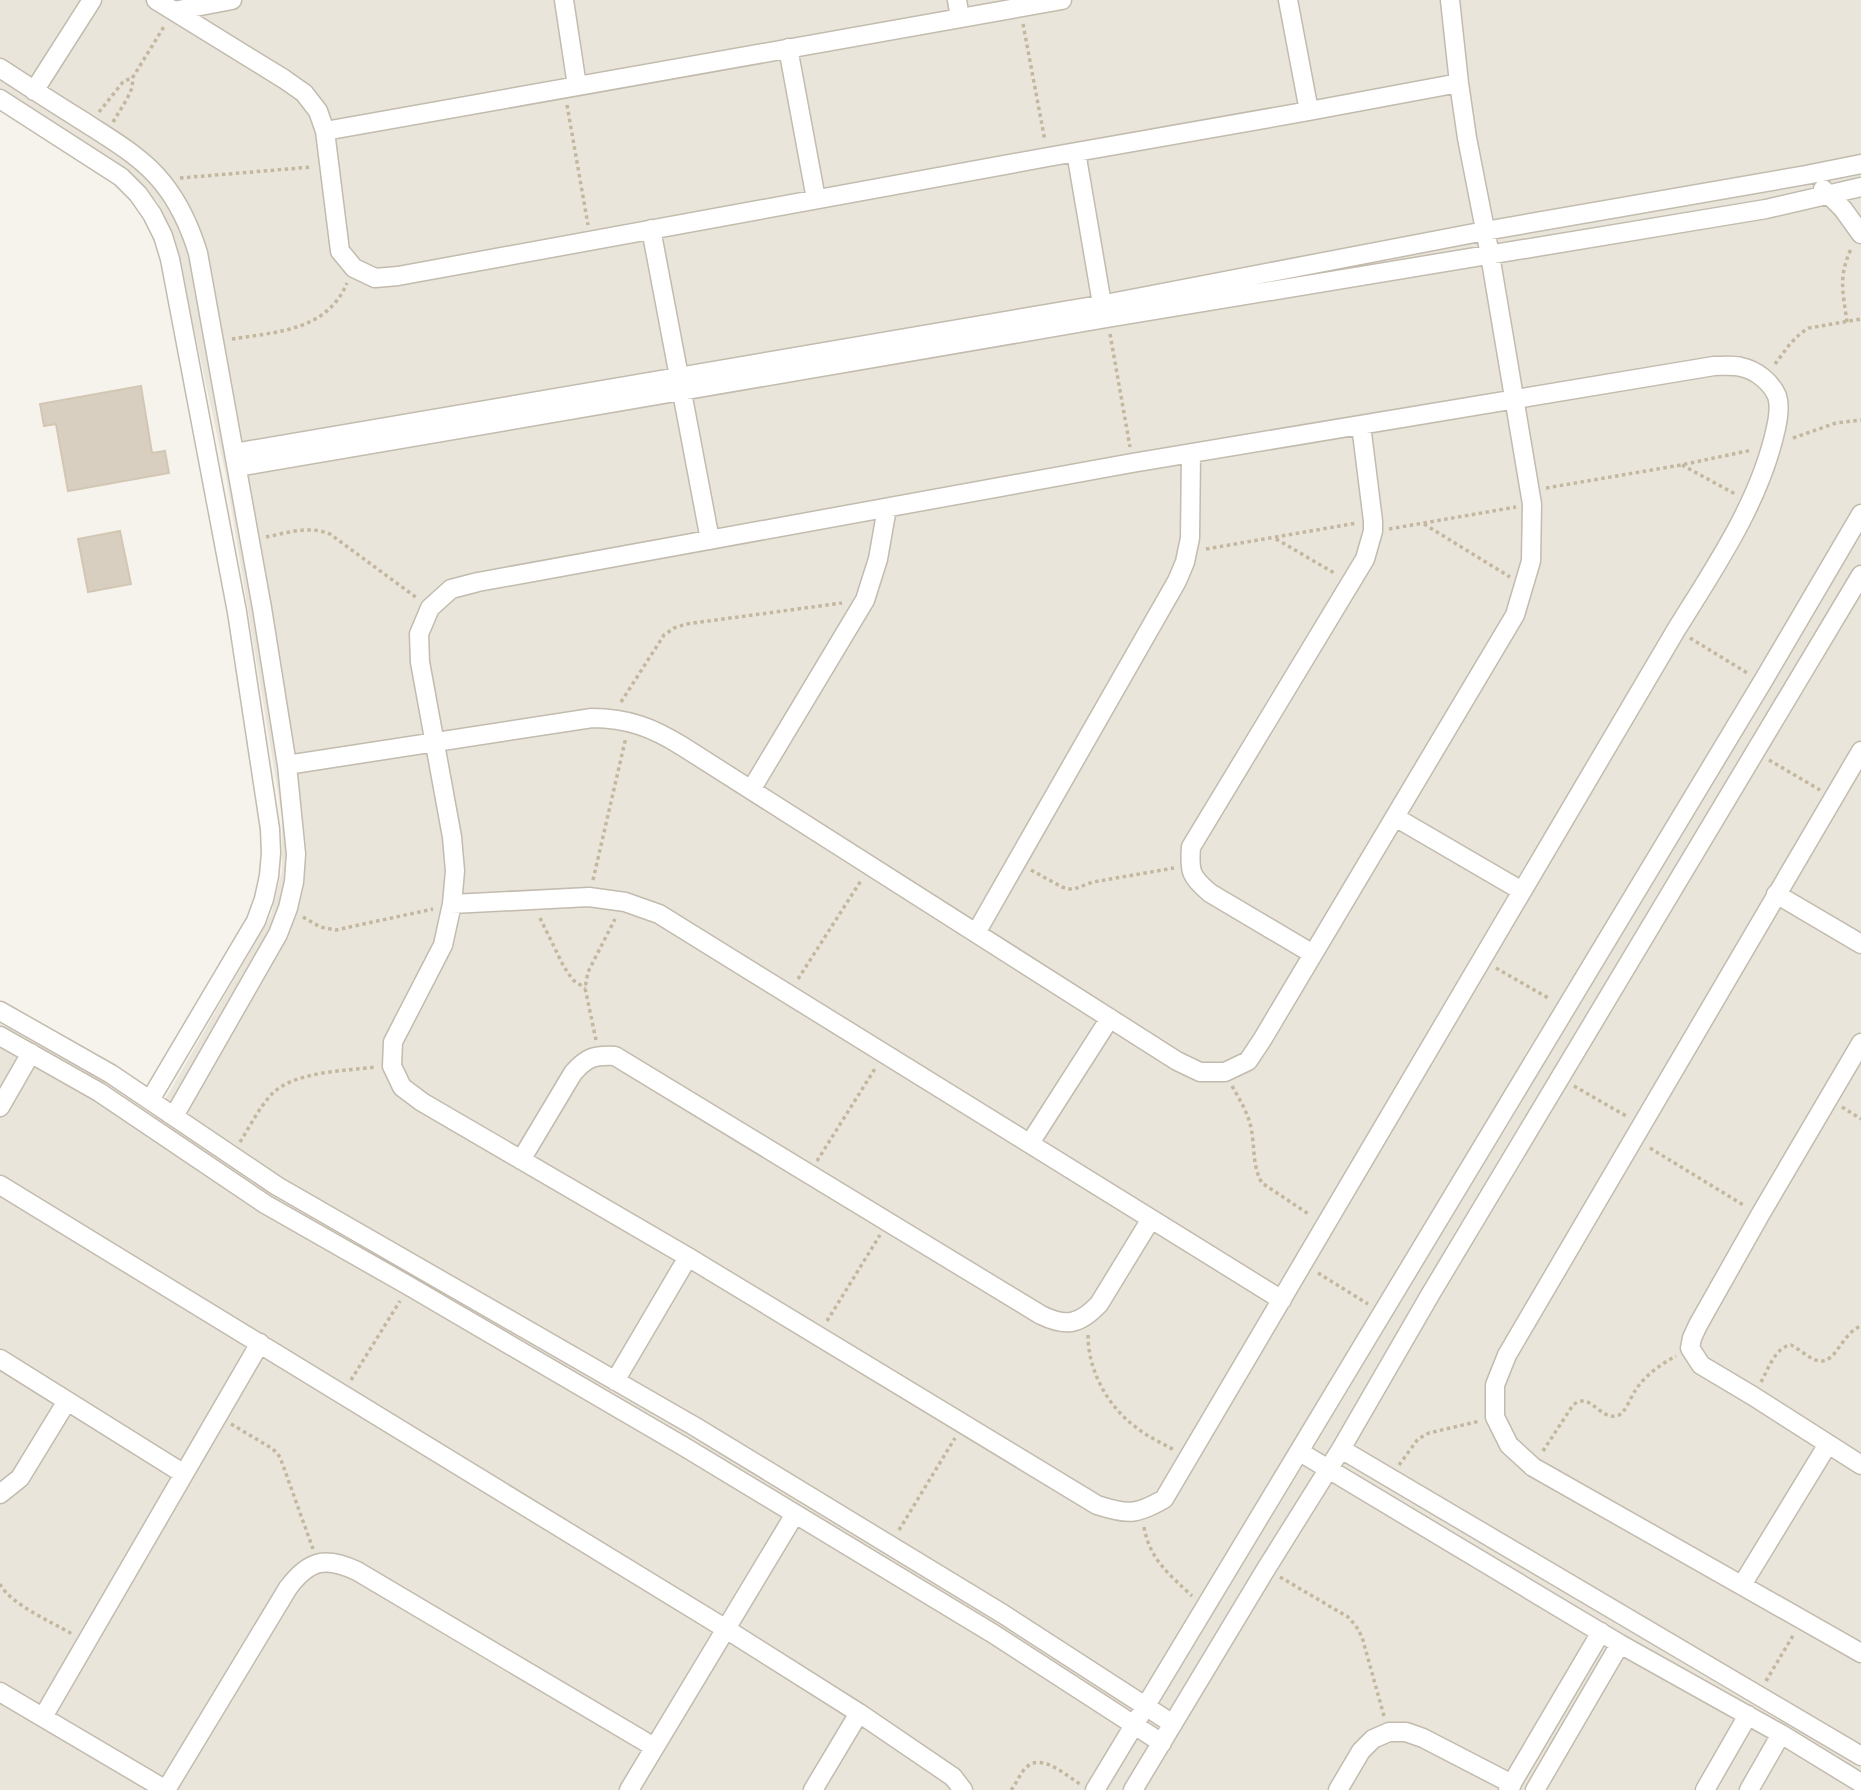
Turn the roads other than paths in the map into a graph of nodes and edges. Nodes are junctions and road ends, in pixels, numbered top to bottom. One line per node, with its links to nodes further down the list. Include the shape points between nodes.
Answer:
1 (92, 0): 14 (street)
2 (156, 0): 9 (street)
3 (232, 0): 9 (street)
4 (564, 0): 13 (street)
5 (1062, 0): 8 (street)
6 (1288, 0): 16 (street)
7 (1450, 0): 12 (street)
8 (958, 9): 10 (street)
9 (174, 11): 17 (street, via 304,93 318,111)
10 (788, 48): 13 (street); 25 (street)
11 (0, 68): 14 (street)
12 (1459, 83): 16 (street); 27 (street)
13 (571, 87): 17 (street)
14 (34, 90): 19 (street)
15 (0, 99): 22 (street)
16 (1309, 111): 18 (street)
17 (325, 131): 26 (street, via 340,251 354,268 375,278)
18 (1076, 152): 25 (street); 30 (street)
19 (138, 159): 22 (street); 35 (street, via 177,202 190,227)
20 (1861, 164): 21 (street)
21 (1806, 176): 24 (street); 27 (street)
22 (121, 177): 41 (street, via 152,214 170,259)
23 (1861, 187): 24 (street)
24 (1829, 194): 28 (street); 29 (street, via 1766,209)
25 (816, 199): 26 (street)
26 (651, 229): 31 (street)
27 (1485, 231): 29 (street); 30 (street)
28 (1860, 232)
29 (1490, 255): 30 (street); 32 (street)
30 (1105, 311): 31 (street)
31 (681, 384): 35 (street); 38 (street)
32 (1515, 399): 33 (street); 46 (street, via 1531,497 1531,561 1525,586 1515,615); 47 (street, via 1714,366 1742,367 1765,378 1777,397 1778,418 1751,502)
33 (1361, 425): 34 (street); 52 (street, via 1373,526 1365,559 1191,847 1190,865 1196,881)
34 (1191, 454): 36 (street); 50 (street, via 1192,521 1177,582)
35 (235, 460): 40 (street)
36 (887, 508): 38 (street); 45 (street, via 865,600)
37 (1861, 514): 68 (street)
38 (710, 540): 42 (street, via 451,589 430,608 419,634)
39 (1861, 575): 69 (street)
40 (262, 608): 41 (street); 44 (street)
41 (237, 612): 60 (street, via 270,829 269,876 256,921)
42 (435, 742): 44 (street); 45 (street, via 570,721 620,720 657,731); 49 (street, via 452,837)
43 (1861, 751): 48 (street)
44 (288, 765): 62 (street, via 296,854 288,908 278,934)
45 (751, 790): 50 (street)
46 (1395, 817): 47 (street); 52 (street)
47 (1522, 891): 70 (street)
48 (1776, 894): 51 (street); 85 (street, via 1507,1355 1495,1385 1496,1417 1509,1446 1533,1467)
49 (452, 904): 63 (street, via 589,897 625,902 659,914); 64 (street, via 443,945 393,1042 392,1066 402,1087 422,1102)
50 (976, 933): 54 (street)
51 (1861, 944)
52 (1313, 954): 54 (street, via 1248,1061 1225,1072 1200,1072)
53 (0, 1010): 58 (street)
54 (1110, 1018): 63 (street)
55 (0, 1036): 57 (street)
56 (1861, 1043): 76 (street, via 1698,1325 1690,1348 1701,1365)
57 (30, 1053): 59 (street); 61 (street)
58 (111, 1074): 59 (street); 60 (street)
59 (99, 1092): 77 (street, via 265,1204)
60 (150, 1100): 62 (street)
61 (0, 1107)
62 (174, 1116): 73 (street, via 277,1186)
63 (1030, 1143): 66 (street)
64 (522, 1160): 66 (street, via 583,1061 615,1056 1056,1322 1072,1323 1099,1304); 67 (street)
65 (0, 1185): 71 (street)
66 (1151, 1219): 70 (street)
67 (688, 1257): 70 (street, via 1097,1505 1122,1513 1144,1511 1164,1499); 73 (street)
68 (1403, 1278): 69 (street); 79 (street)
69 (1430, 1295): 78 (street)
70 (1282, 1300)
71 (260, 1343): 82 (street); 86 (street)
72 (0, 1359): 74 (street)
73 (615, 1381): 75 (street)
74 (67, 1401): 82 (street); 83 (street, via 20,1478)
75 (694, 1426): 77 (street); 91 (street)
76 (1828, 1444): 80 (street); 85 (street)
77 (682, 1446): 84 (street)
78 (1341, 1449): 81 (street); 100 (street)
79 (1300, 1452): 81 (street); 91 (street)
80 (1861, 1465)
81 (1328, 1469): 87 (street); 96 (street)
82 (184, 1474): 94 (street)
83 (0, 1494)
84 (795, 1514): 86 (street); 95 (street)
85 (1742, 1585): 89 (street)
86 (726, 1629): 92 (street); 99 (street)
87 (1601, 1632): 88 (street); 102 (street)
88 (1620, 1644): 93 (street); 110 (street)
89 (1861, 1653)
90 (0, 1692): 94 (street)
91 (1145, 1706): 95 (street); 96 (street)
92 (859, 1713): 105 (street); 106 (street, via 953,1777)
93 (1748, 1715): 97 (street); 111 (street)
94 (43, 1717): 103 (street)
95 (1133, 1724): 98 (street); 107 (street)
96 (1173, 1724): 98 (street)
97 (1781, 1734): 101 (street); 112 (street)
98 (1161, 1743): 108 (street)
99 (654, 1747): 103 (street, via 357,1571 338,1562 318,1563 300,1572 288,1588); 104 (street)
100 (1861, 1756)
101 (1861, 1783)
102 (1510, 1787): 109 (street, via 1423,1738 1389,1732 1361,1751)
103 (166, 1790)
104 (629, 1790)
105 (813, 1790)
106 (962, 1790)
107 (1095, 1790)
108 (1133, 1790)
109 (1338, 1790)
110 (1535, 1790)
111 (1704, 1790)
112 (1749, 1790)

